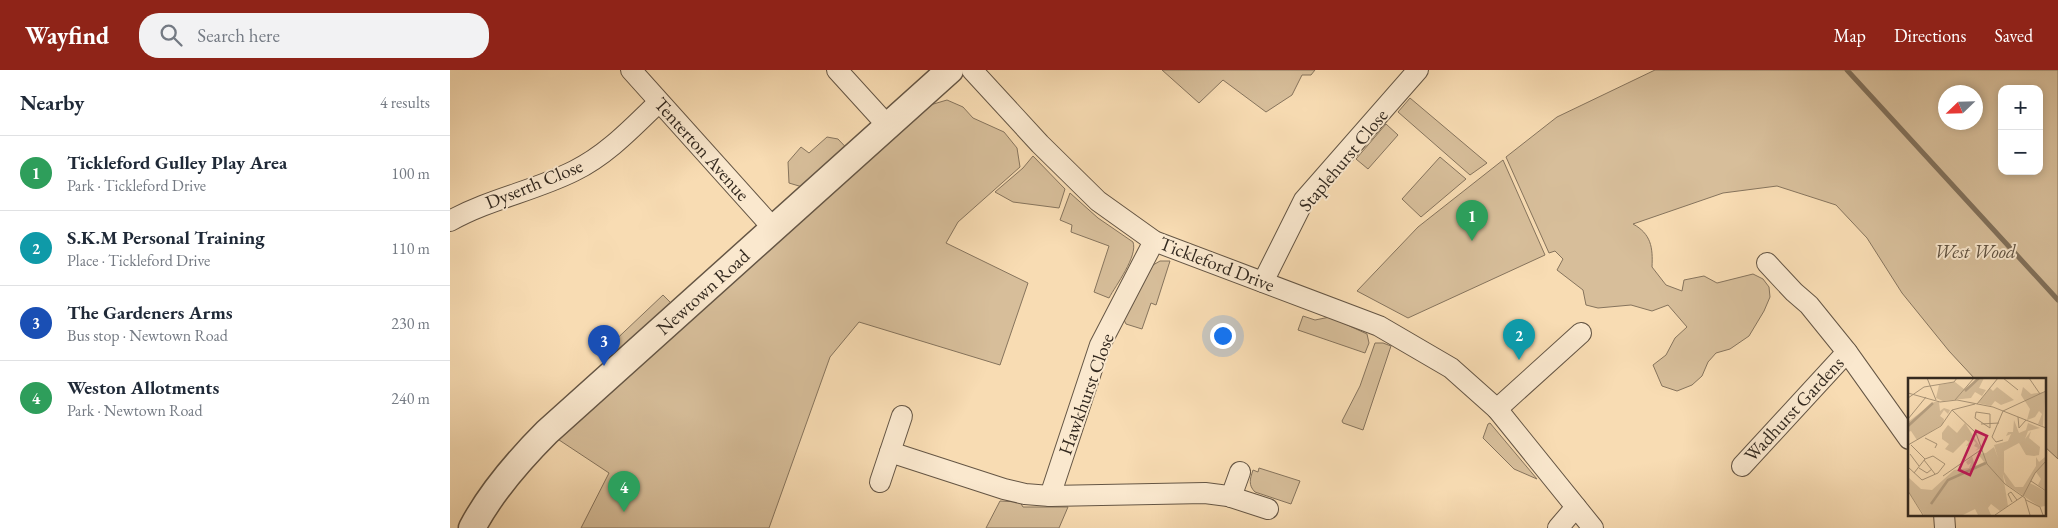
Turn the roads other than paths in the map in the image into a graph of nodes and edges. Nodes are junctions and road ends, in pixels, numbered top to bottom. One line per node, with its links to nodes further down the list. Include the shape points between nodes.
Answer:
1 (631, 70): 6 (street, Tenterton Avenue)
2 (837, 70): 7 (street)
3 (950, 70): 7 (street, Newtown Road)
4 (972, 70): 10 (street, Tickleford Drive, via 1098,201)
5 (1418, 70): 12 (street, Staplehurst Close, via 1304,200)
6 (659, 102): 8 (street, Dyserth Close, via 592,161 562,177 476,207); 9 (street, Tenterton Avenue)
7 (887, 125): 9 (street, Newtown Road)
8 (450, 221)
9 (773, 228): 26 (street, Newtown Road, via 542,438 495,491)
10 (1154, 241): 12 (street, Tickleford Drive); 22 (street, Hawkhurst Close, via 1100,345)
11 (1767, 263): 14 (street, Wadhurst Gardens, via 1809,305)
12 (1263, 282): 15 (street, Tickleford Drive, via 1379,326 1451,368)
13 (1581, 334): 15 (street)
14 (1847, 352): 17 (street, Wadhurst Gardens); 19 (street, Wadhurst Gardens)
15 (1497, 409): 24 (street, Tickleford Drive)
16 (902, 416): 18 (street)
17 (1908, 439)
18 (890, 452): 21 (street); 22 (street, via 1004,489)
19 (1742, 466)
20 (1240, 472): 23 (street)
21 (880, 482)
22 (1050, 496): 23 (street, via 1205,493)
23 (1231, 497): 25 (street)
24 (1576, 507): 27 (street); 28 (street, Tickleford Drive)
25 (1268, 509)
26 (472, 528)
27 (1558, 528)
28 (1593, 528)

